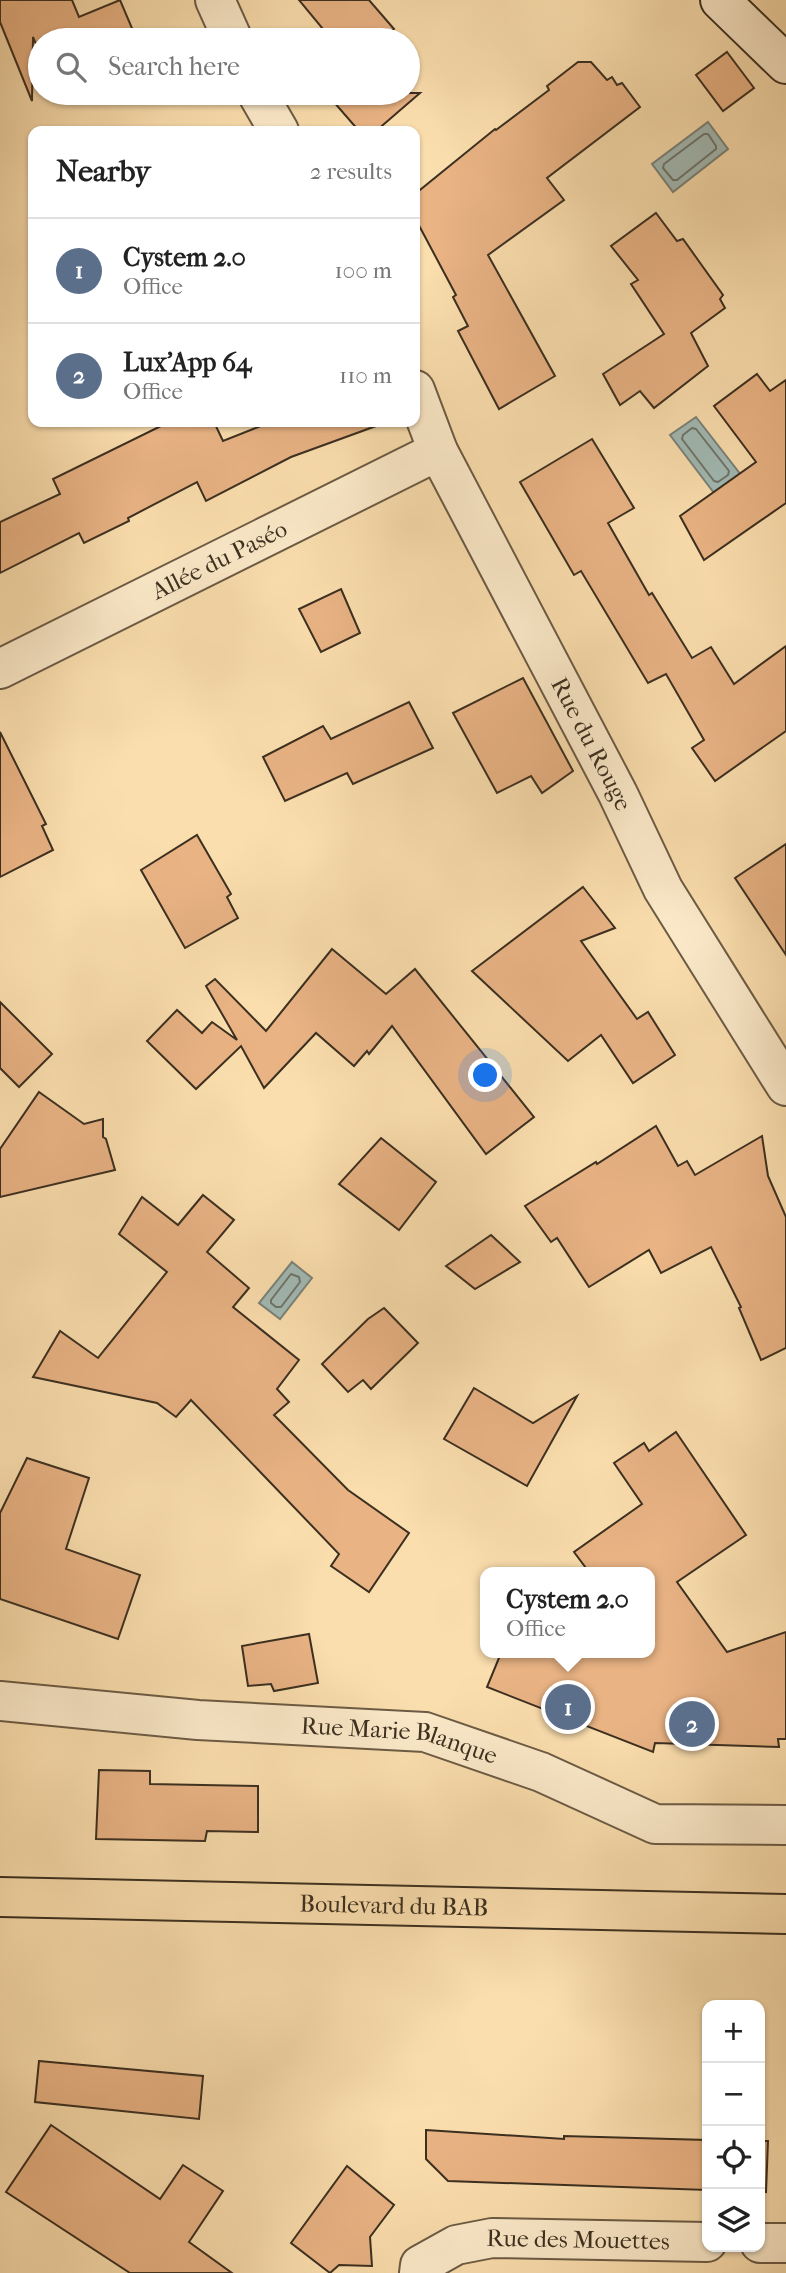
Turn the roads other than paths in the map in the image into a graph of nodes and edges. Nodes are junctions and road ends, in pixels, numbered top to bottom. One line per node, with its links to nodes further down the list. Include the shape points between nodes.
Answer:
1 (215, 0): 3 (street)
2 (720, 0): 4 (street)
3 (228, 28)
4 (786, 64)
5 (264, 105): 6 (street)
6 (276, 126)
7 (420, 403): 8 (street, Rue du Rouge)
8 (438, 451): 9 (street, Allée du Paséo); 10 (street, Rue du Rouge, via 663,889)
9 (0, 669)
10 (786, 1086)
11 (0, 1701): 12 (street, Rue Marie Blanque, via 198,1720 425,1732 541,1772 655,1824)
12 (786, 1825)
13 (0, 1897): 14 (main road, Boulevard du BAB)
14 (786, 1914)
15 (702, 2242): 18 (street, Rue des Mouettes, via 492,2238 456,2245 420,2265)
16 (765, 2242): 17 (street)
17 (786, 2243)
18 (419, 2273)

